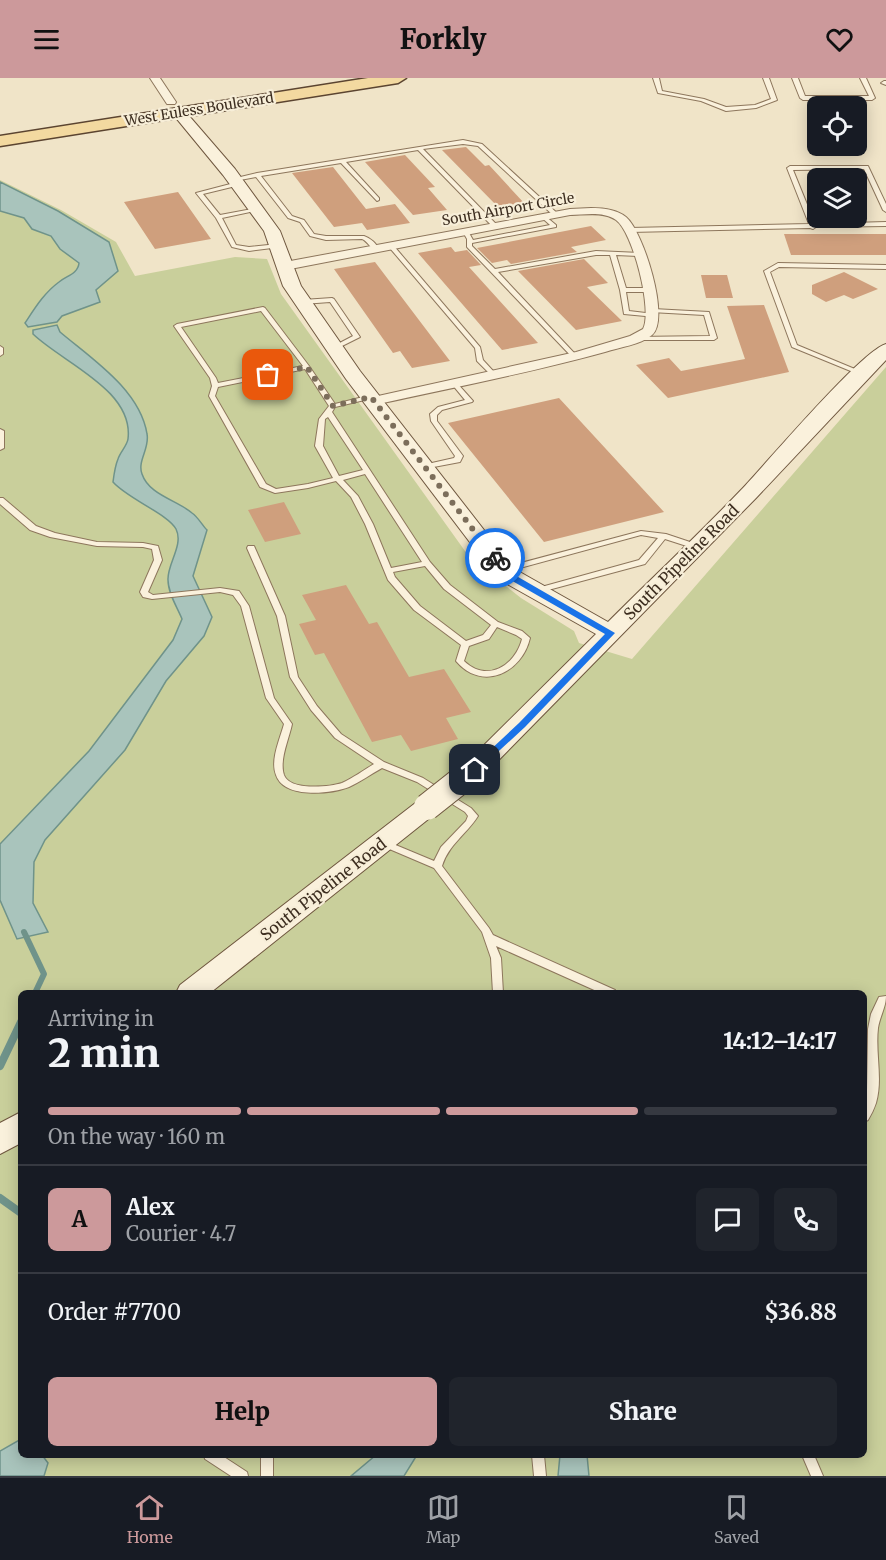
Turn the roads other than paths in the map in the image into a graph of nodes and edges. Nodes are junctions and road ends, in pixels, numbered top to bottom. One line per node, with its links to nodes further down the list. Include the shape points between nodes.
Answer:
1 (155, 78): 8 (street)
2 (331, 78): 8 (main road, West Euless Boulevard)
3 (398, 78): 8 (main road, West Euless Boulevard)
4 (656, 78): 5 (lane, via 660,92 726,109 756,106 774,99)
5 (766, 78)
6 (795, 78): 7 (lane, via 803,98 872,98)
7 (863, 78)
8 (175, 107): 9 (main road, West Euless Boulevard); 10 (main road, West Euless Boulevard); 16 (street)
9 (0, 128)
10 (0, 141)
11 (418, 148): 12 (lane); 21 (lane, via 463,142 480,145); 25 (lane)
12 (342, 161): 15 (lane); 17 (lane)
13 (866, 168): 20 (lane, via 790,168)
14 (867, 169): 19 (lane)
15 (257, 175): 16 (lane); 31 (lane, via 290,217 302,221 312,235 362,237)
16 (237, 182): 18 (street); 22 (lane, via 199,193)
17 (377, 199)
18 (257, 210): 22 (lane); 29 (street)
19 (886, 210)
20 (807, 212)
21 (550, 216): 25 (street, South Airport Circle); 27 (street, South Airport Circle, via 604,212 624,220); 28 (lane, via 554,226)
22 (219, 217): 29 (lane, via 234,246)
23 (886, 224): 24 (lane)
24 (867, 225)
25 (495, 226): 28 (street, South Airport Circle)
26 (807, 227): 27 (lane)
27 (630, 230): 33 (street)
28 (468, 237): 30 (street, South Airport Circle); 36 (lane, via 469,246)
29 (278, 246): 34 (street)
30 (391, 246): 31 (street, South Airport Circle); 47 (lane, via 478,348 480,361)
31 (376, 249): 34 (street, South Airport Circle)
32 (612, 254): 33 (lane); 36 (lane, via 596,253); 37 (lane)
33 (638, 254): 38 (street)
34 (285, 266): 50 (street, via 292,286)
35 (886, 267): 46 (lane, via 778,265 767,271 794,346)
36 (494, 271): 44 (lane)
37 (623, 290): 38 (lane); 39 (lane, via 626,313)
38 (648, 290): 39 (street)
39 (653, 313): 40 (street, via 648,332); 40 (lane, via 702,312 714,338)
40 (635, 339): 44 (street)
41 (0, 348): 43 (lane)
42 (885, 351): 46 (street, South Pipeline Road)
43 (0, 354)
44 (574, 356): 47 (street)
45 (307, 367): 49 (lane); 49 (lane, via 263,309 177,326); 51 (lane)
46 (860, 373): 59 (street, South Pipeline Road)
47 (493, 374): 48 (street)
48 (454, 383): 50 (street); 54 (lane, via 470,401 440,408 433,414 459,456 457,460)
49 (215, 386): 56 (lane, via 212,396 263,485 275,491)
50 (372, 399): 51 (lane); 54 (street)
51 (330, 409): 55 (lane); 56 (lane, via 322,419 319,446)
52 (0, 431): 53 (lane)
53 (0, 448)
54 (426, 467): 62 (street)
55 (368, 471): 56 (lane); 61 (lane)
56 (337, 478): 63 (lane, via 354,496)
57 (0, 500): 68 (lane, via 33,528 53,535 97,544 155,548 158,560 144,592 152,597 220,590 236,593 245,606 270,698 288,724 279,767 280,778 287,786 337,787)
58 (663, 536): 59 (lane); 62 (lane, via 641,533); 64 (lane, via 642,562)
59 (696, 547): 66 (street, South Pipeline Road)
60 (251, 548): 68 (lane, via 280,616 294,677 338,736)
61 (427, 563): 63 (lane); 65 (lane, via 447,587)
62 (505, 570): 64 (street)
63 (388, 571): 67 (lane, via 417,608)
64 (534, 591): 66 (street)
65 (495, 624): 67 (lane, via 486,637); 67 (lane, via 526,638 514,661 497,675 465,668 460,661)
66 (610, 633): 69 (street, South Pipeline Road, bridge, via 475,770)
67 (465, 644)
68 (381, 764): 70 (lane, via 420,780 473,816 448,840)
69 (382, 843): 70 (lane); 72 (street, South Pipeline Road)
70 (437, 866): 71 (lane)
71 (489, 938): 73 (lane, via 496,958); 74 (lane)
72 (194, 990)
73 (498, 990)
74 (603, 990)
75 (886, 999): 76 (lane, via 876,1011 876,1096)
76 (867, 1114)
77 (18, 1127): 78 (street)
78 (0, 1141)
79 (215, 1458): 83 (lane)
80 (267, 1458): 84 (lane)
81 (538, 1458): 85 (lane)
82 (809, 1458): 86 (lane)
83 (242, 1476)
84 (267, 1476)
85 (540, 1476)
86 (817, 1476)

